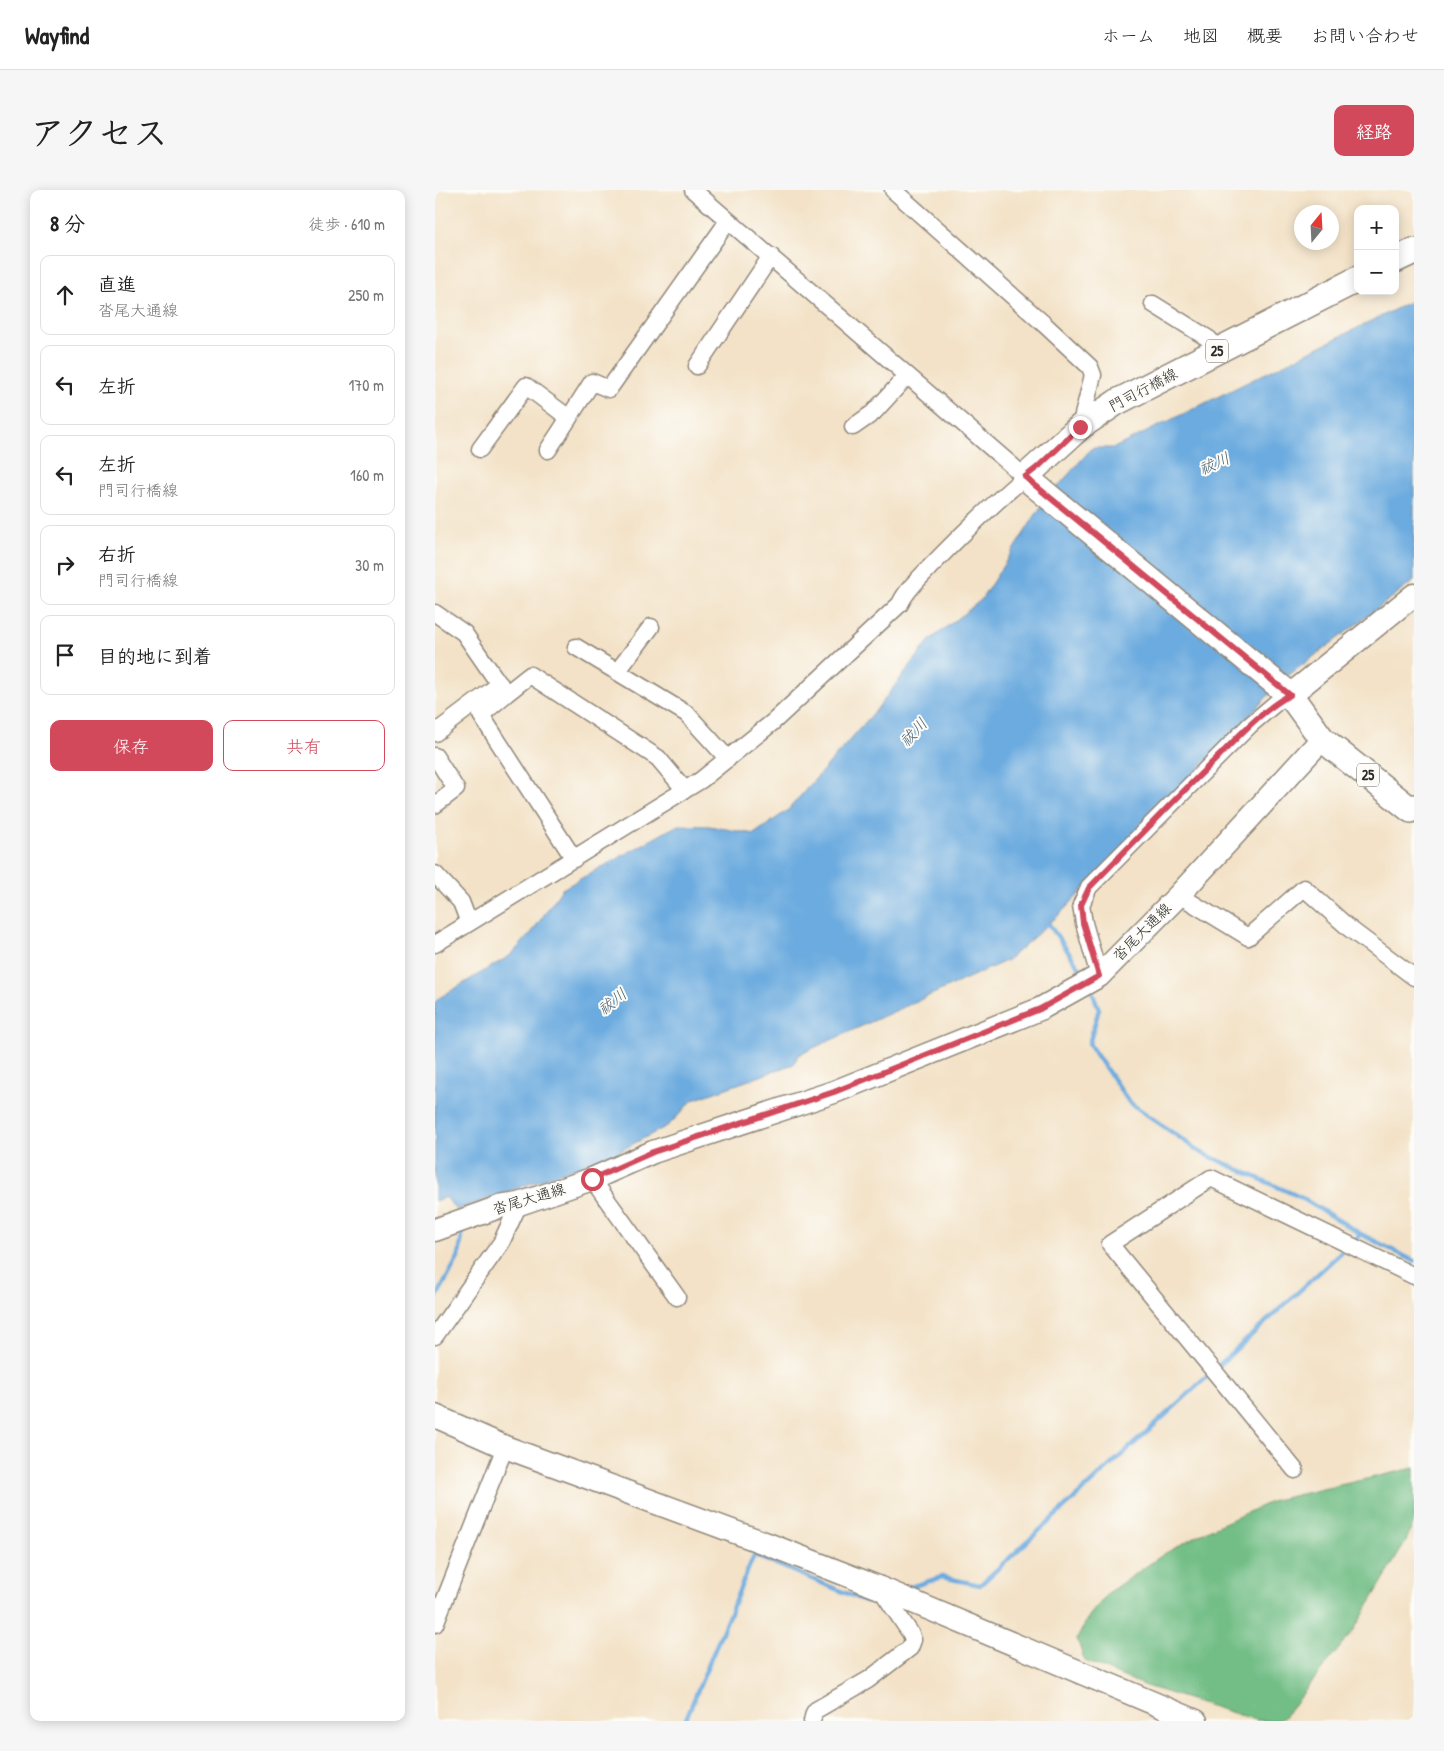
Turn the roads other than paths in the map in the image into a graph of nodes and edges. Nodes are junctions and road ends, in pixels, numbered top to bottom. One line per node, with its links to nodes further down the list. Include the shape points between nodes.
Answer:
1 (693, 190): 3 (street)
2 (893, 190): 14 (street, via 1090,367 1093,375)
3 (728, 221): 5 (street); 12 (street, via 609,388 592,382)
4 (1414, 251): 6 (main road)
5 (771, 256): 10 (street); 11 (street)
6 (1399, 258)
7 (1354, 281): 9 (main road, 門司行橋線 / 25)
8 (1153, 304): 9 (street, via 1209,339)
9 (1218, 350): 14 (main road, 門司行橋線 / 25, via 1117,402)
10 (697, 366)
11 (907, 376): 13 (street, via 873,413); 17 (street)
12 (569, 418): 15 (street, via 526,386); 16 (street)
13 (853, 427)
14 (1080, 427): 17 (main road, 門司行橋線 / 25, via 1039,466)
15 (480, 450)
16 (548, 450)
17 (1031, 483): 24 (main road, 25); 28 (street, via 999,498 903,596 900,604 773,722)
18 (1414, 595): 24 (main road)
19 (435, 613): 23 (street, via 464,633)
20 (651, 627): 22 (street)
21 (576, 647): 22 (street)
22 (617, 672): 28 (street, via 687,714)
23 (503, 689): 25 (street); 29 (street, via 530,675 658,758); 32 (street, via 481,715)
24 (1287, 692): 26 (main road, 25); 37 (street, via 1192,782 1089,888 1081,905 1083,923)
25 (435, 733)
26 (1322, 739): 31 (main road, 25, via 1411,810); 34 (main road, 沓尾大通線)
27 (435, 756): 30 (street, via 456,789)
28 (728, 759): 29 (street)
29 (685, 790): 32 (street)
30 (435, 805)
31 (1414, 807)
32 (573, 860): 35 (street)
33 (435, 874): 35 (street, via 461,902)
34 (1179, 895): 37 (main road, 沓尾大通線); 38 (street, via 1248,937 1304,888 1350,929)
35 (469, 923): 36 (street)
36 (435, 944)
37 (1099, 976): 39 (main road, 沓尾大通線, via 1040,1009 834,1092 653,1152)
38 (1414, 976)
39 (592, 1179): 40 (main road, 沓尾大通線); 43 (street)
40 (509, 1205): 41 (main road, 沓尾大通線); 44 (street, via 501,1242)
41 (441, 1228)
42 (1414, 1276): 47 (street, via 1211,1178 1111,1244)
43 (677, 1297)
44 (435, 1336)
45 (435, 1416): 46 (main road)
46 (505, 1447): 48 (main road); 49 (street)
47 (1295, 1470)
48 (880, 1588): 50 (street, via 911,1634 910,1648 868,1680 816,1710); 51 (main road)
49 (435, 1624)
50 (813, 1721)
51 (1196, 1721)

